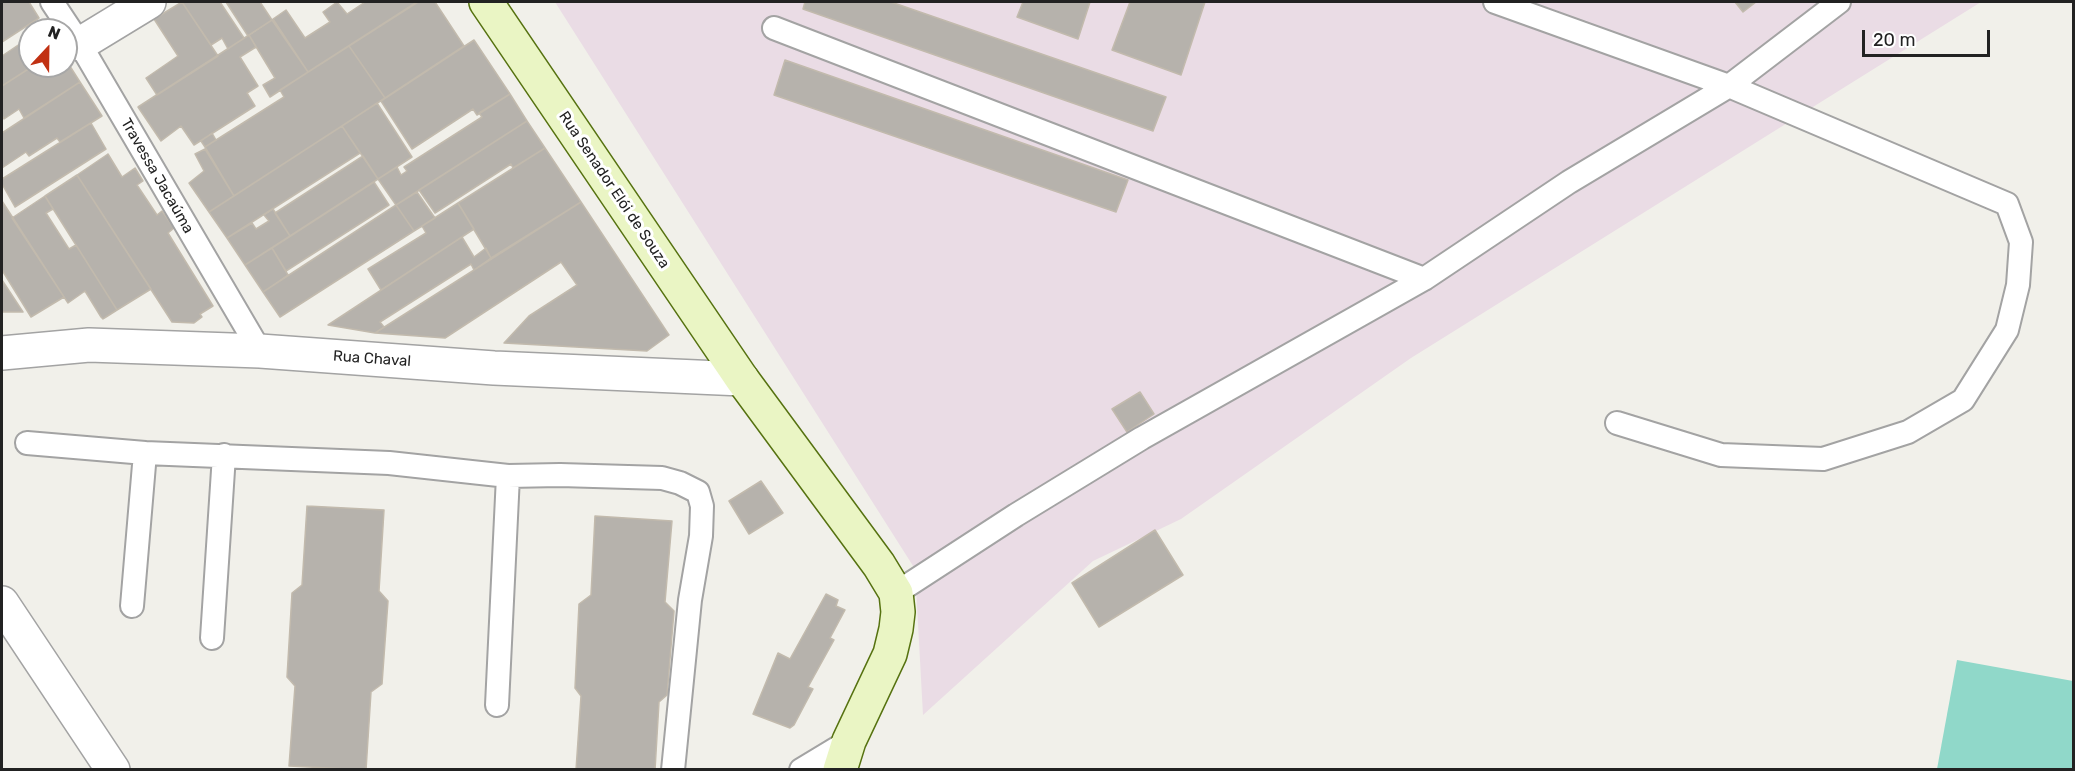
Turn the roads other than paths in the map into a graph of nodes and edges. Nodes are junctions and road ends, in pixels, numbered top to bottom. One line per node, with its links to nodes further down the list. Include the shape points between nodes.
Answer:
1 (52, 2): 7 (lane, Travessa Jacaúma)
2 (149, 2): 7 (street)
3 (486, 2): 12 (main road, Rua Senador Elói de Souza)
4 (1495, 2): 8 (lane)
5 (1839, 2): 8 (lane)
6 (774, 28): 9 (lane)
7 (80, 44): 10 (lane, Travessa Jacaúma)
8 (1729, 86): 9 (lane, via 1569,182); 13 (lane, via 2007,204 2021,242 2018,285 2007,330 1964,400 1908,432 1823,459 1721,455)
9 (1424, 279): 18 (lane, via 1142,438)
10 (260, 351): 11 (street, Rua Chaval, via 90,345); 12 (street, Rua Chaval, via 494,368)
11 (2, 353)
12 (742, 379): 18 (main road, Rua Senador Elói de Souza)
13 (1617, 423)
14 (27, 443): 15 (lane)
15 (145, 453): 16 (lane); 20 (lane)
16 (224, 455): 17 (lane, via 389,463); 21 (lane)
17 (508, 476): 22 (lane); 25 (lane, via 662,478 698,492 702,506 701,537 690,600)
18 (896, 593): 23 (main road, via 898,612 890,654)
19 (2, 603): 24 (street)
20 (132, 606)
21 (212, 638)
22 (497, 705)
23 (845, 755): 26 (lane)
24 (113, 770)
25 (674, 770)
26 (801, 770)

